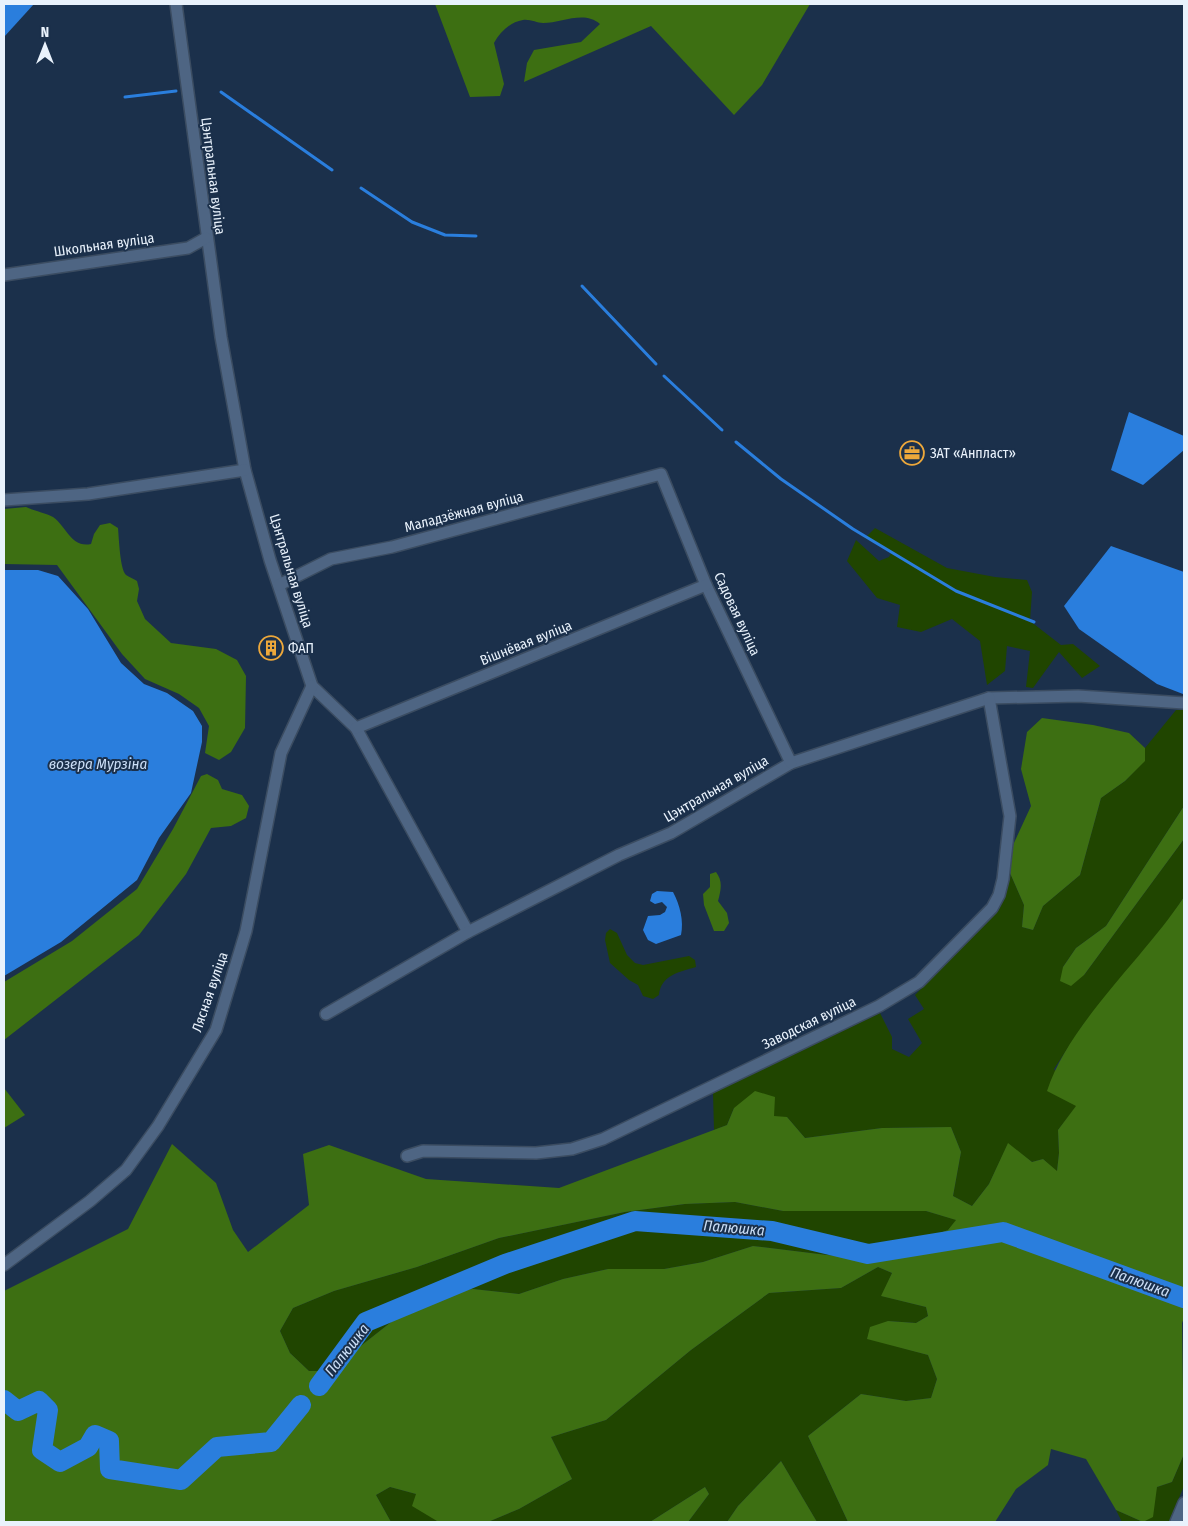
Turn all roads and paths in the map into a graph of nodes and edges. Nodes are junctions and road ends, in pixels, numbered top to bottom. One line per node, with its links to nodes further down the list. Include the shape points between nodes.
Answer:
1 (176, 4): 2 (street, Цэнтральная вуліца)
2 (206, 238): 3 (street, Школьная вуліца, via 188,248); 4 (street, Цэнтральная вуліца)
3 (4, 275)
4 (244, 470): 6 (street, via 88,494); 7 (street, Цэнтральная вуліца)
5 (661, 474): 7 (street, Маладзёжная вуліца, via 392,547 331,559); 8 (street, Садовая вуліца)
6 (4, 500)
7 (279, 585): 9 (street, Цэнтральная вуліца)
8 (706, 585): 12 (street, Вішнёвая вуліца); 13 (street, Садовая вуліца)
9 (312, 686): 12 (street, Цэнтральная вуліца); 17 (street, Лясная вуліца, via 282,753 246,931 216,1030 158,1126 126,1170)
10 (989, 698): 11 (street, Цэнтральная вуліца, via 1078,696); 13 (street, Цэнтральная вуліца); 16 (street, Заводская вуліца, via 1010,816 999,895 992,908 920,982 879,1006 603,1139 572,1149 536,1153 424,1151)
11 (1184, 703)
12 (356, 728): 14 (street, Цэнтральная вуліца)
13 (791, 763): 14 (street, Цэнтральная вуліца, via 671,833 619,854)
14 (468, 932): 15 (street, Цэнтральная вуліца)
15 (326, 1014)
16 (407, 1156)
17 (4, 1265)
18 (1184, 1503): 19 (street)
19 (1176, 1522)

